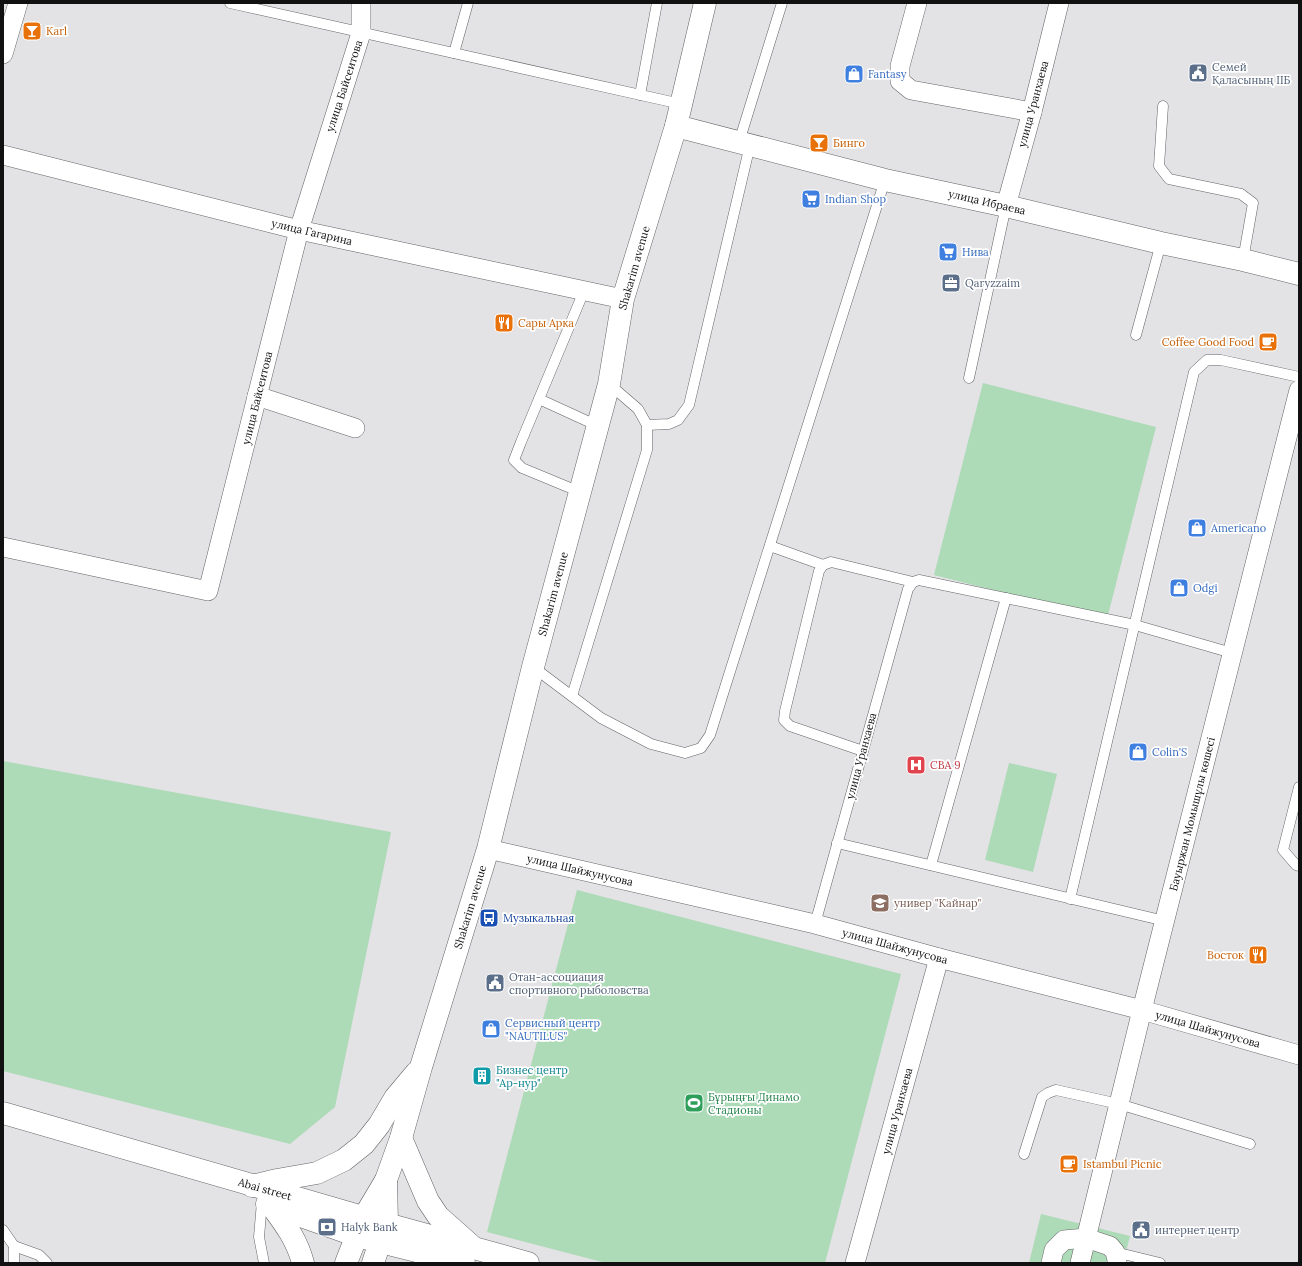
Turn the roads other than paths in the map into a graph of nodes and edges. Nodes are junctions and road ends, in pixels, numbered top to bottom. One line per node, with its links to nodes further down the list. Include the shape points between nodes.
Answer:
1 (18, 3): 12 (street)
2 (230, 3): 10 (lane)
3 (361, 3): 10 (street, улица Байсеитова)
4 (468, 3): 11 (lane)
5 (657, 3): 13 (lane)
6 (705, 3): 14 (main road, Shakarim avenue)
7 (782, 3): 18 (lane)
8 (917, 3): 16 (street, via 900,66 900,81 911,90)
9 (1059, 3): 16 (street, улица Уранхаева)
10 (361, 33): 11 (lane); 22 (street, улица Байсеитова)
11 (454, 53): 13 (lane)
12 (3, 54)
13 (640, 95): 14 (lane)
14 (681, 104): 17 (main road, Shakarim avenue)
15 (1163, 106): 24 (lane, via 1159,166 1169,179 1241,194 1253,203)
16 (1032, 112): 21 (street, улица Уранхаева)
17 (676, 126): 18 (main road, улица Ибраева); 27 (main road, Shakarim avenue)
18 (744, 143): 20 (main road, улица Ибраева); 35 (lane, via 689,405 678,420 669,424)
19 (3, 155): 22 (street, улица Гагарина)
20 (885, 180): 21 (main road, улица Ибраева); 39 (lane)
21 (1006, 206): 23 (main road, улица Ибраева); 30 (lane)
22 (299, 230): 26 (street, улица Гагарина); 33 (street, улица Байсеитова)
23 (1161, 243): 24 (main road, улица Ибраева); 28 (lane)
24 (1243, 260): 25 (main road, улица Ибраева)
25 (1299, 274)
26 (584, 291): 27 (street, улица Гагарина); 34 (lane)
27 (623, 299): 31 (main road, Shakarim avenue)
28 (1136, 335)
29 (1299, 377): 44 (lane, via 1221,360 1207,360 1194,372)
30 (968, 378)
31 (609, 384): 35 (lane, via 638,409); 36 (main road, Shakarim avenue)
32 (1299, 390): 45 (street, Бауыржан Момышұлы көшесі, via 1289,443)
33 (257, 396): 37 (street); 40 (street, улица Байсеитова, via 208,591)
34 (538, 399): 36 (lane); 38 (lane, via 514,460 522,468)
35 (647, 425): 47 (lane, via 647,450)
36 (598, 426): 38 (main road, Shakarim avenue)
37 (355, 428)
38 (580, 492): 46 (main road, Shakarim avenue)
39 (770, 546): 41 (lane); 47 (lane, via 710,735 701,748 685,753 651,744 601,718)
40 (3, 547)
41 (823, 565): 42 (lane, via 831,562); 48 (lane, via 819,571 784,720 790,726)
42 (910, 585): 43 (lane, via 919,580); 48 (lane, улица Уранхаева)
43 (1006, 598): 44 (lane); 52 (lane)
44 (1134, 625): 45 (lane); 54 (lane)
45 (1232, 653): 55 (street, Бауыржан Момышұлы көшесі)
46 (533, 667): 47 (lane); 51 (main road, Shakarim avenue)
47 (572, 696)
48 (863, 751): 50 (lane, улица Уранхаева)
49 (1299, 787): 53 (lane, via 1283,850)
50 (837, 843): 52 (lane); 56 (lane, улица Уранхаева)
51 (488, 849): 56 (street, улица Шайжунусова); 60 (main road, Shakarim avenue)
52 (931, 865): 54 (lane)
53 (1299, 866)
54 (1070, 899): 55 (lane)
55 (1165, 921): 58 (street, Бауыржан Момышұлы көшесі)
56 (815, 924): 57 (street, улица Шайжунусова)
57 (939, 958): 58 (street, улица Шайжунусова); 83 (street, улица Уранхаева)
58 (1142, 1010): 59 (street, улица Шайжунусова); 61 (street, Бауыржан Момышұлы көшесі)
59 (1299, 1055)
60 (421, 1067): 64 (main road, Shakarim avenue); 68 (main road, via 395,1098 364,1144 344,1160)
61 (1119, 1104): 65 (lane); 66 (lane, via 1056,1090 1048,1093 1042,1097); 72 (street, Бауыржан Момышұлы көшесі)
62 (3, 1113): 68 (main road, Abai street)
63 (3, 1128): 68 (main road, Abai street)
64 (401, 1138): 67 (main road, Shakarim avenue); 74 (main road, via 428,1201 438,1216)
65 (1250, 1144)
66 (1024, 1154)
67 (386, 1180): 69 (main road, Shakarim avenue); 71 (main road, Shakarim avenue)
68 (262, 1198): 69 (main road, Abai street); 78 (lane, via 259,1237); 79 (main road, via 289,1229)
69 (360, 1227): 71 (main road, Abai street); 80 (main road, Shakarim avenue)
70 (3, 1230): 73 (lane)
71 (383, 1233): 74 (main road, Abai street); 74 (main road, Abai street); 81 (main road, Shakarim avenue)
72 (1086, 1238): 75 (street, via 1110,1246); 84 (street, via 1064,1240 1054,1250); 85 (street, Бауыржан Момышұлы көшесі)
73 (14, 1246): 76 (lane); 77 (lane, via 39,1255)
74 (454, 1258): 82 (main road, Abai street)
75 (1116, 1258): 86 (lane)
76 (14, 1263)
77 (47, 1263)
78 (264, 1263)
79 (303, 1263)
80 (346, 1263)
81 (374, 1263)
82 (528, 1263)
83 (856, 1263)
84 (1051, 1263)
85 (1080, 1263)
86 (1160, 1263)

